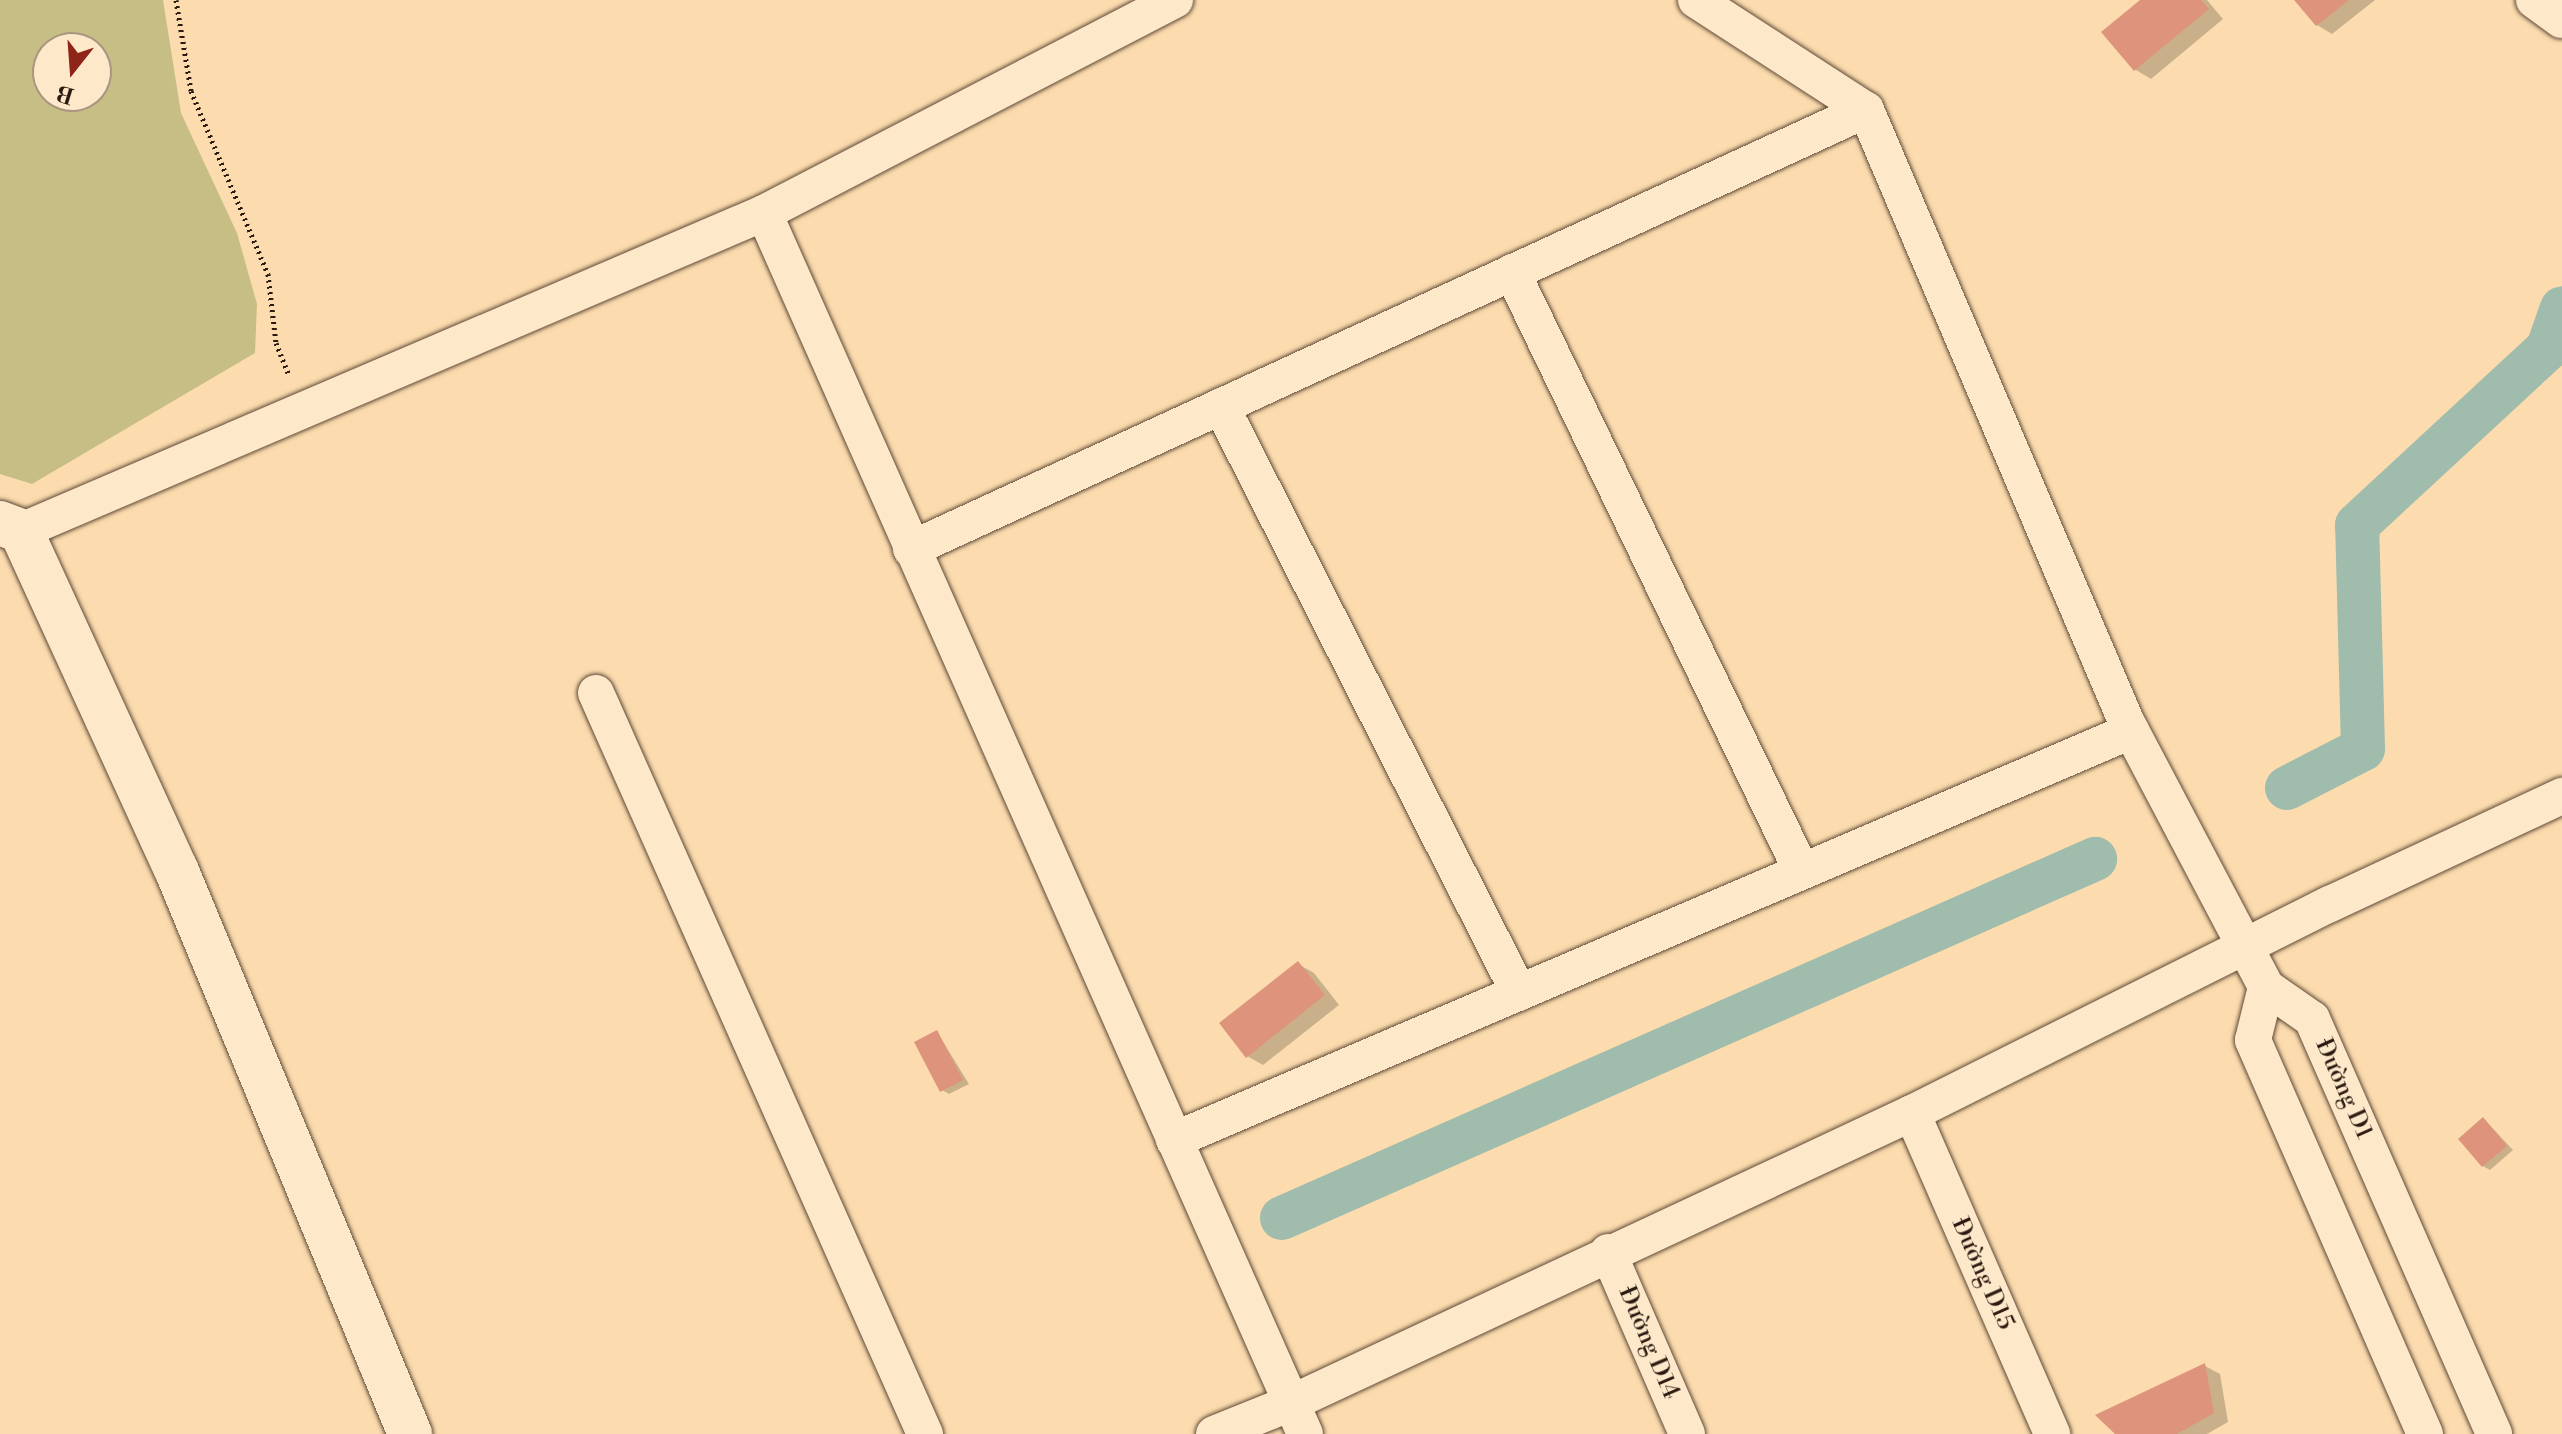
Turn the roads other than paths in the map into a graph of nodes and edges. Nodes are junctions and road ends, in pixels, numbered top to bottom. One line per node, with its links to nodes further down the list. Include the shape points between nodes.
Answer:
1 (1175, 0): 6 (street)
2 (1696, 0): 5 (street)
3 (2534, 0): 4 (street)
4 (2562, 20)
5 (1866, 110): 7 (street); 12 (street)
6 (764, 213): 9 (street, via 303,410); 10 (street)
7 (1512, 272): 8 (street); 14 (street)
8 (1221, 406): 10 (street); 17 (street)
9 (10, 527): 22 (street, via 176,869)
10 (911, 549): 19 (street)
11 (596, 693): 23 (street)
12 (2131, 731): 14 (street); 15 (street)
13 (2562, 796): 15 (street, via 2330,904)
14 (1802, 872): 17 (street)
15 (2245, 950): 16 (street); 18 (street)
16 (2266, 987): 27 (street, via 2253,1040); 28 (street, Đường D1, via 2312,1019)
17 (1519, 993): 19 (street)
18 (1912, 1113): 20 (street); 26 (street, Đường D15)
19 (1174, 1140): 21 (street)
20 (1608, 1252): 21 (street); 25 (street, Đường D14)
21 (1298, 1419): 24 (street)
22 (410, 1434)
23 (925, 1434)
24 (1214, 1434)
25 (1687, 1434)
26 (2052, 1434)
27 (2425, 1434)
28 (2494, 1434)

